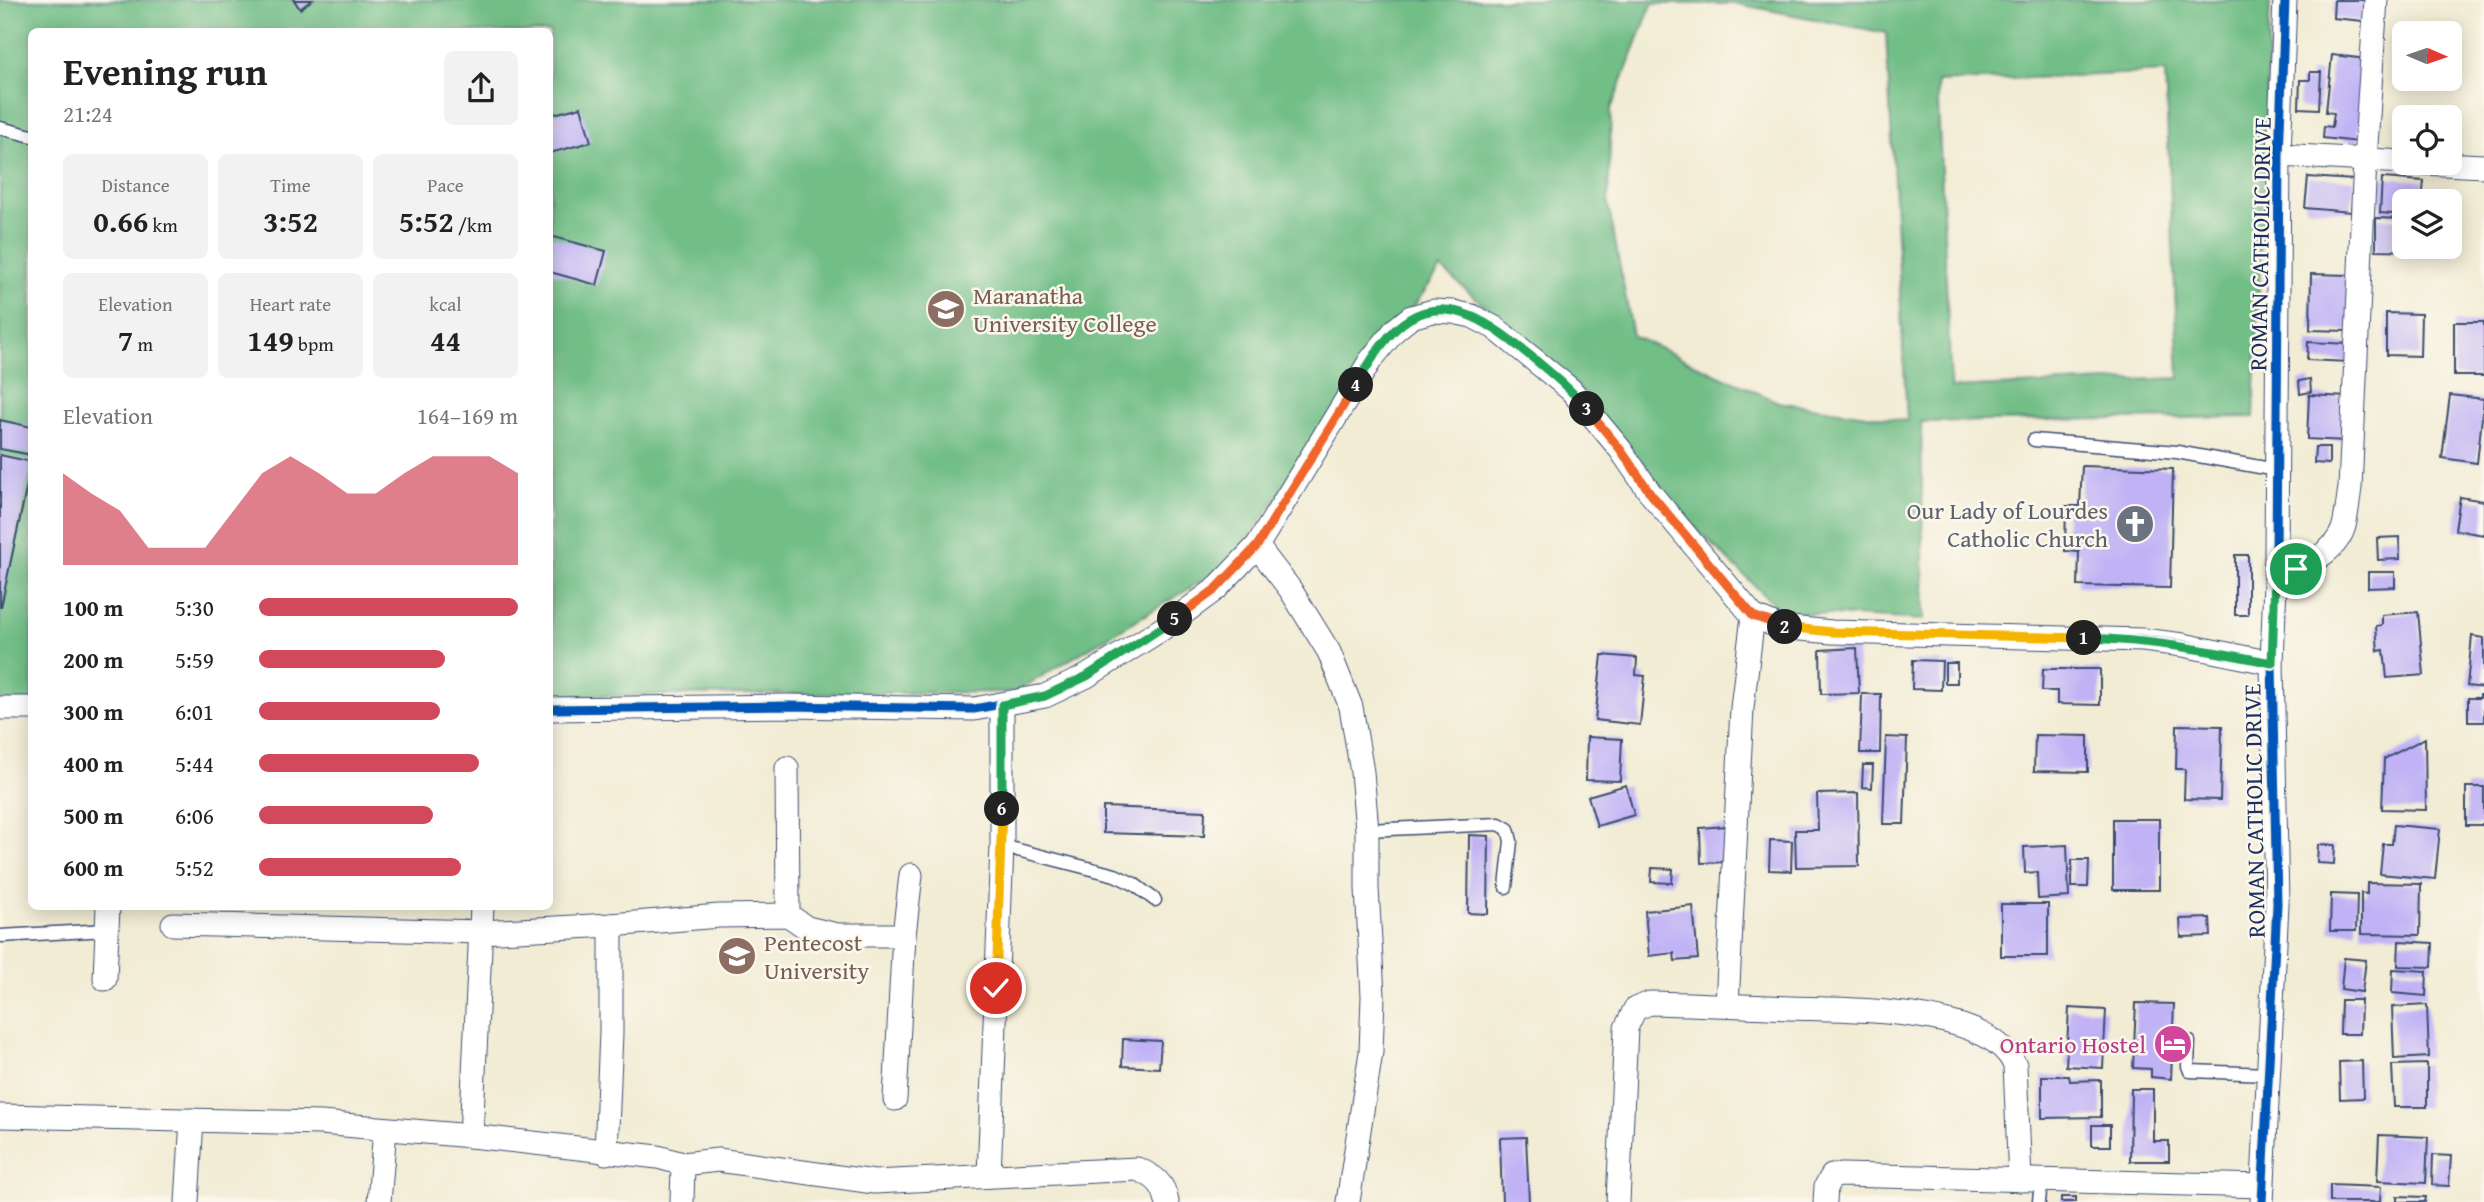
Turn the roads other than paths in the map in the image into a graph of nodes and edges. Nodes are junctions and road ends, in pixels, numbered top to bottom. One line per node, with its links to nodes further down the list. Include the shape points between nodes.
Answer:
1 (2285, 0): 5 (street, ROMAN CATHOLIC DRIVE)
2 (2376, 0): 6 (street)
3 (0, 128): 4 (lane)
4 (28, 135)
5 (2279, 155): 6 (street); 11 (street, ROMAN CATHOLIC DRIVE)
6 (2365, 160): 7 (street); 13 (street, via 2350,488 2344,528 2316,559)
7 (2392, 161)
8 (2462, 165): 9 (street)
9 (2484, 166)
10 (2034, 440): 11 (lane, via 2177,452)
11 (2276, 470): 13 (street, ROMAN CATHOLIC DRIVE)
12 (1257, 546): 14 (street, via 1370,361 1395,330 1411,317 1453,312 1495,328 1572,390); 16 (street, via 1216,589 1087,676 1045,696); 21 (street, via 1329,652 1351,707)
13 (2275, 576): 15 (street, ROMAN CATHOLIC DRIVE)
14 (1753, 616): 15 (street, via 1779,627 1832,632 2143,640); 36 (street, via 1742,708)
15 (2272, 663): 38 (street, ROMAN CATHOLIC DRIVE, via 2277,904)
16 (1002, 705): 19 (street, via 974,709); 22 (street)
17 (0, 708): 18 (street)
18 (28, 708)
19 (553, 709)
20 (787, 768): 28 (street)
21 (1367, 831): 24 (lane, via 1499,824 1508,830 1511,841); 53 (street, via 1371,1052)
22 (1002, 846): 25 (lane, via 1115,876); 46 (street)
23 (911, 875): 33 (street)
24 (1506, 887)
25 (1155, 900)
26 (108, 910): 31 (street)
27 (482, 910): 32 (street)
28 (788, 915): 30 (street); 33 (street, via 807,928 837,935)
29 (173, 924): 32 (street)
30 (611, 925): 32 (street); 44 (street)
31 (107, 930): 34 (lane); 35 (street)
32 (481, 932): 43 (street)
33 (904, 935): 39 (street)
34 (1, 936)
35 (105, 979)
36 (1727, 1005): 47 (street, via 1919,1016 1992,1039 2015,1065); 54 (street, via 1650,1003 1635,1009 1626,1028)
37 (2189, 1041): 38 (lane, via 2190,1071)
38 (2269, 1074): 48 (street, ROMAN CATHOLIC DRIVE)
39 (895, 1099)
40 (0, 1116): 41 (street)
41 (192, 1120): 42 (street); 49 (street)
42 (385, 1129): 43 (street); 50 (street)
43 (471, 1136): 44 (street)
44 (606, 1153): 45 (street)
45 (683, 1164): 46 (street, via 718,1160 874,1182); 51 (street)
46 (989, 1176): 52 (street, via 1137,1169 1154,1176)
47 (2033, 1188): 48 (street); 55 (street, via 1832,1176)
48 (2262, 1194)
49 (187, 1202)
50 (379, 1202)
51 (682, 1202)
52 (1167, 1202)
53 (1348, 1202)
54 (1618, 1202)
55 (1825, 1202)

